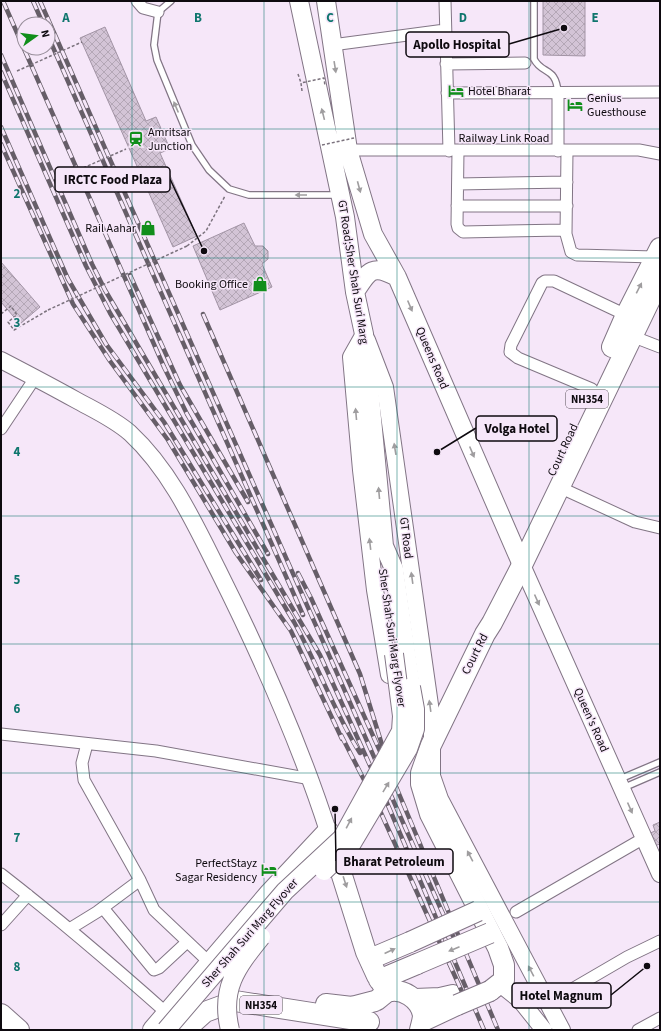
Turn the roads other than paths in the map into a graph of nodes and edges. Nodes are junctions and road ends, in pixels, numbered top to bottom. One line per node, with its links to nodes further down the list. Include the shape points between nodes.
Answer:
1 (137, 1): 7 (street, via 143,8)
2 (171, 1): 7 (lane)
3 (299, 1): 21 (main road, GT Road;Sher Shah Suri Marg, one-way to 3)
4 (326, 1): 9 (main road)
5 (445, 1): 8 (street)
6 (534, 1): 14 (lane, via 534,59 538,65 553,75)
7 (158, 12): 21 (lane, one-way to 7, via 249,195 229,189 209,170 192,145 157,60 154,45)
8 (445, 30): 9 (street); 11 (street)
9 (332, 45): 15 (main road, one-way to 15)
10 (525, 63): 11 (street)
11 (446, 64): 13 (street)
12 (660, 92): 14 (street)
13 (447, 93): 14 (street); 16 (street)
14 (558, 93): 17 (street)
15 (351, 144): 16 (street, Railway Link Road); 24 (main road, Queens Road, one-way to 24)
16 (454, 151): 17 (street, Railway Link Road); 20 (street)
17 (562, 151): 18 (street, Railway Link Road, via 639,150); 19 (street)
18 (660, 154)
19 (567, 182): 20 (street); 23 (street)
20 (458, 184): 22 (street)
21 (340, 195): 25 (main road, GT Road;Sher Shah Suri Marg)
22 (457, 206): 23 (street); 26 (street, via 457,224 463,232 560,230)
23 (567, 206): 26 (street)
24 (365, 212): 25 (main road); 28 (main road, Queens Road, via 373,234)
25 (345, 217): 30 (main road, GT Road;Sher Shah Suri Marg)
26 (566, 234): 27 (street, via 571,252 577,255)
27 (658, 252): 31 (highway, Court Road / NH354, one-way to 27)
28 (397, 277): 30 (main road, via 383,270 374,270 366,276); 41 (main road, Queens Road, one-way to 41)
29 (660, 279): 31 (highway, Court Road / NH354)
30 (355, 292): 32 (main road, GT Road;Sher Shah Suri Marg)
31 (626, 327): 33 (street); 36 (highway, Court Road / NH354); 36 (street, via 554,281 542,283 511,345 510,352 518,358); 38 (highway, Court Road / NH354)
32 (364, 334): 40 (main road, GT Road;Sher Shah Suri Marg, one-way to 32); 44 (main road, GT Road, one-way to 32, via 432,719 385,387); 46 (main road, one-way to 32, via 393,704 376,590 361,470 351,357)
33 (660, 347)
34 (1, 360): 35 (main road)
35 (34, 378): 37 (street); 48 (main road, via 110,418 129,432 151,454 194,522 233,601)
36 (592, 389): 41 (highway, Court Road / NH354)
37 (1, 429)
38 (559, 487): 39 (street, via 635,522); 41 (highway, Court Road / NH354)
39 (660, 528)
40 (384, 546): 72 (main road, Sher Shah Suri Marg Flyover, one-way to 40, bridge, via 285,891 342,838 401,731 402,716 381,562); 78 (main road, Sher Shah Suri Marg Flyover, one-way to 40, bridge, via 226,1010 228,991 239,965 295,898 351,845 402,761 415,729 415,709 394,569)
41 (518, 558): 44 (highway, Court Rd / NH354, via 492,623); 49 (main road, Queen's Road, one-way to 49)
42 (1, 734): 43 (street)
43 (87, 744): 48 (street, via 156,750); 54 (street, via 82,763 84,780)
44 (431, 745): 46 (highway, NH354); 69 (main road, GT Road, one-way to 44, via 440,799 432,776)
45 (660, 762): 49 (lane)
46 (421, 772): 57 (highway, NH354, via 421,784 430,814)
47 (660, 772): 49 (lane)
48 (311, 779): 50 (main road)
49 (620, 784): 51 (main road, Queen's Road, one-way to 51)
50 (328, 831): 63 (highway, one-way to 63); 64 (highway, via 270,893)
51 (651, 845): 53 (main road, Queen's Road); 58 (street)
52 (1, 874): 55 (street)
53 (660, 874)
54 (140, 880): 56 (street); 62 (street, via 159,916)
55 (28, 895): 59 (street); 60 (street)
56 (103, 908): 60 (street); 62 (street, via 154,970)
57 (478, 911): 63 (highway, one-way to 57, bridge); 65 (highway, NH354)
58 (516, 912)
59 (1, 925)
60 (71, 928): 72 (street)
61 (660, 941): 69 (street, via 626,957)
62 (187, 942): 64 (street)
63 (370, 959): 66 (highway)
64 (214, 960): 66 (highway, via 239,991 299,1001 352,1006); 72 (highway)
65 (495, 968): 66 (highway, one-way to 66, bridge, via 417,964); 68 (highway, bridge); 79 (main road)
66 (380, 991): 67 (highway, via 399,991); 73 (highway, NH354, via 369,1014)
67 (415, 999): 68 (highway); 74 (highway, via 423,1013)
68 (455, 1000): 74 (highway)
69 (548, 1003): 80 (main road, GT Road)
70 (1, 1014): 75 (highway)
71 (660, 1018): 81 (street)
72 (167, 1022): 76 (highway); 77 (street)
73 (370, 1026): 77 (highway, NH354, via 235,1001 204,1012)
74 (421, 1026)
75 (19, 1030)
76 (153, 1030)
77 (185, 1030)
78 (230, 1030)
79 (544, 1030)
80 (562, 1030)
81 (638, 1030)

